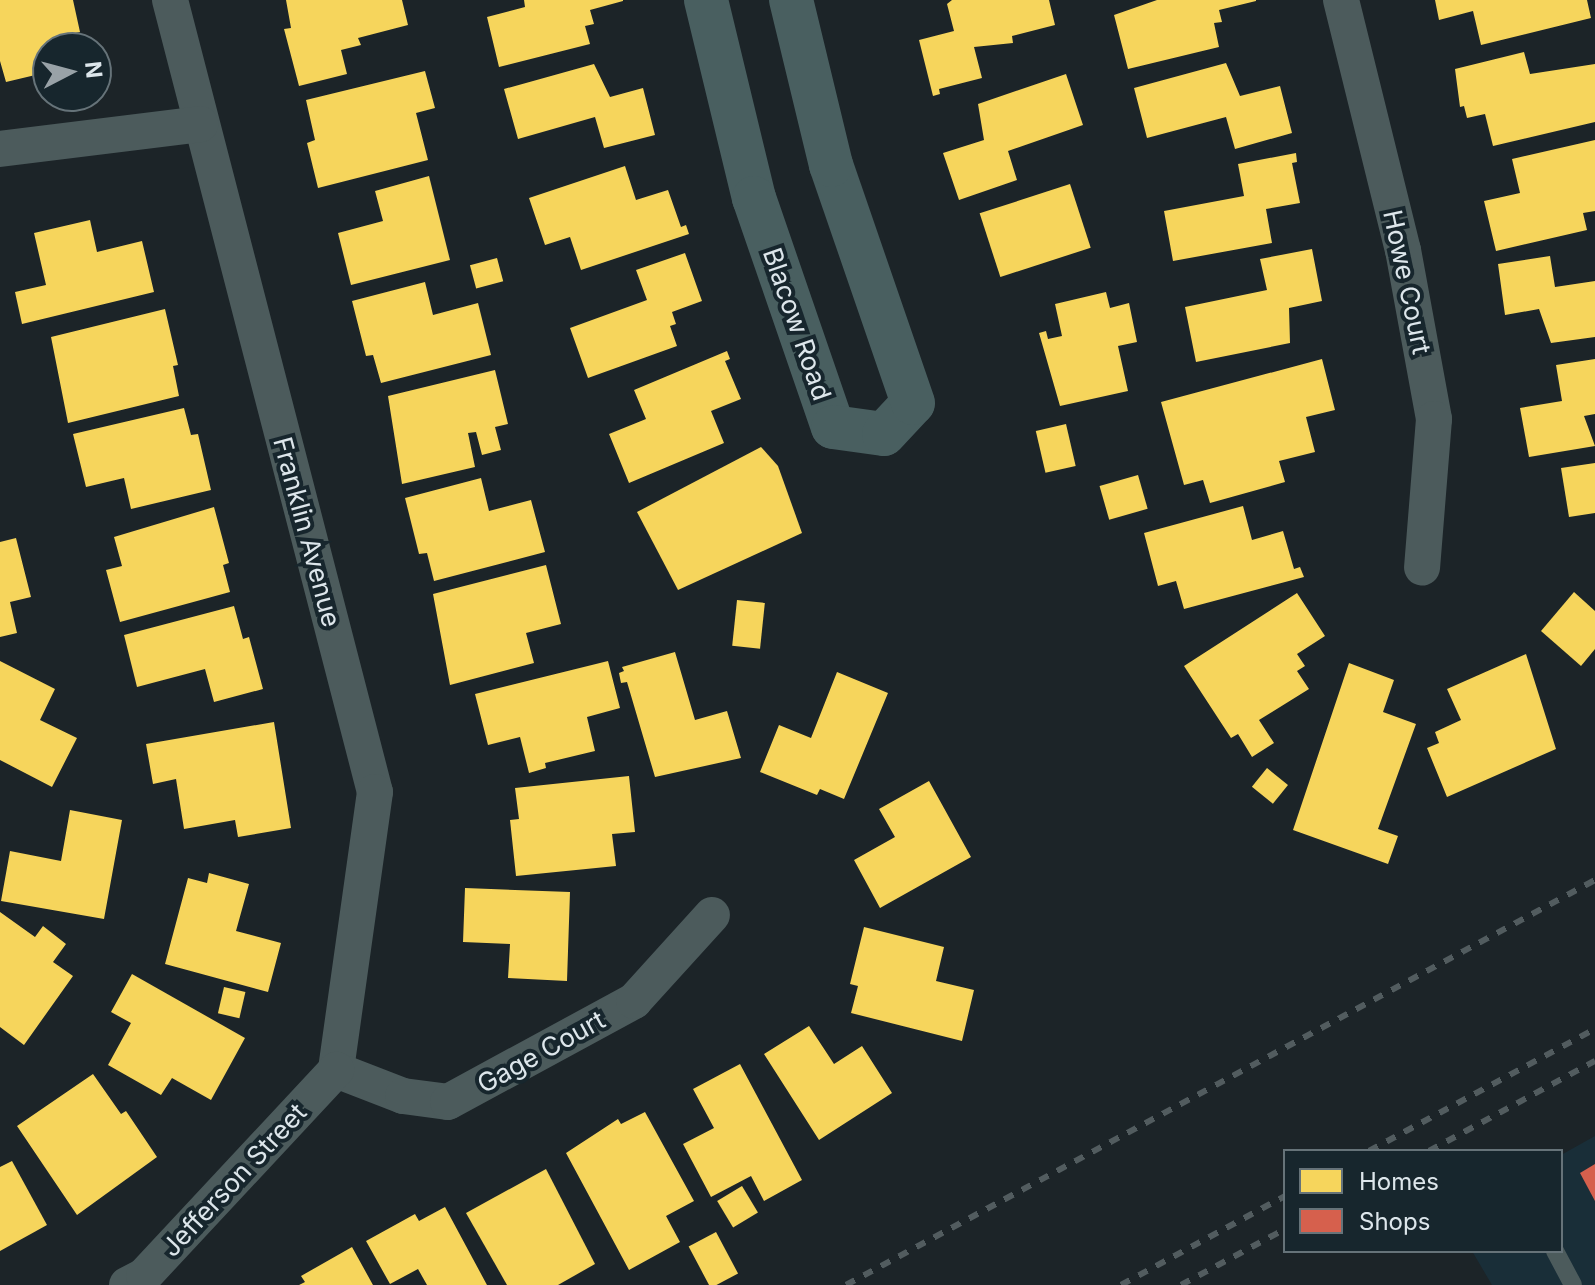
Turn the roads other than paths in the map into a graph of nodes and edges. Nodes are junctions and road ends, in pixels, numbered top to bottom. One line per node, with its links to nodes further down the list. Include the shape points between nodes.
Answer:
1 (170, 0): 5 (street, Franklin Avenue)
2 (706, 0): 3 (street, Blacow Road, via 754,198 833,427 884,434 913,403 831,165)
3 (791, 0)
4 (1341, 0): 7 (street, Howe Court, via 1403,250 1434,419)
5 (200, 124): 6 (street); 9 (street, Franklin Avenue, via 375,792)
6 (0, 149)
7 (1422, 568)
8 (712, 915): 9 (street, Gage Court, via 634,1001 448,1102 403,1096)
9 (336, 1070): 11 (street, Jefferson Street, via 144,1276)
10 (1556, 1253): 12 (lane)
11 (127, 1285)
12 (1573, 1285)

